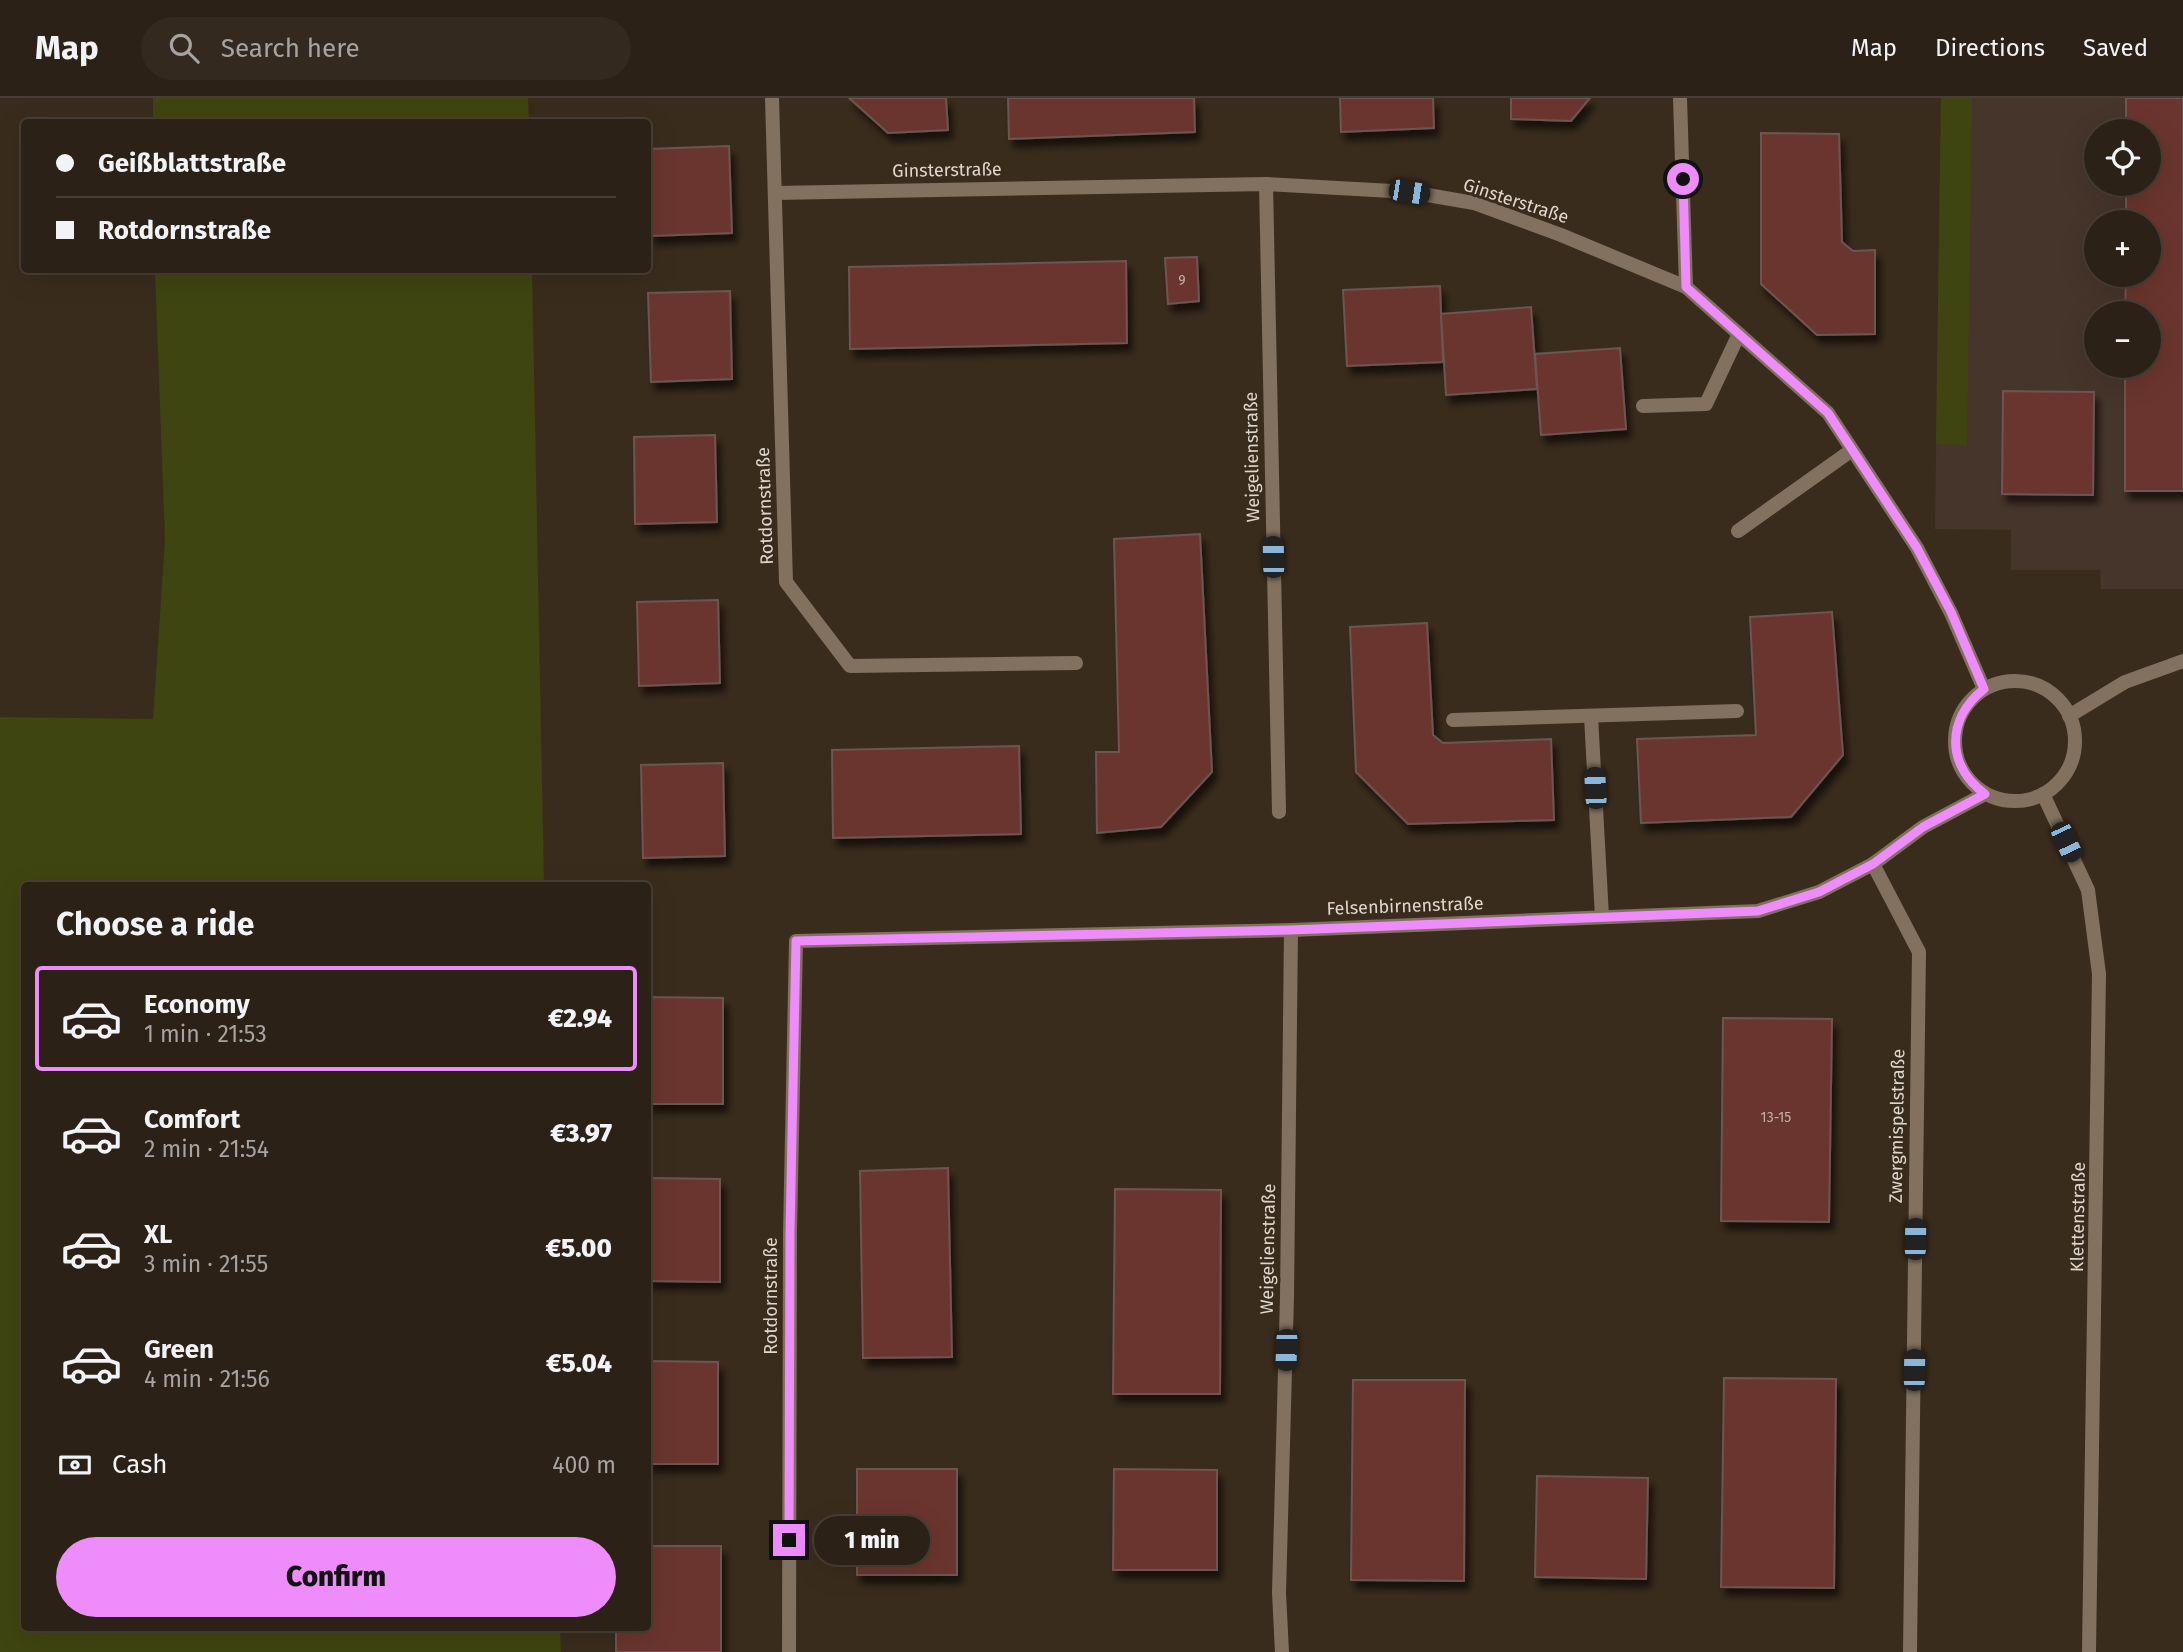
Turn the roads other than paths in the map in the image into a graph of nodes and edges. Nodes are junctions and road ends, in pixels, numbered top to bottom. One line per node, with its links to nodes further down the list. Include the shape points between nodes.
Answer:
1 (772, 98): 4 (street, Rotdornstraße)
2 (1680, 98): 5 (street)
3 (1266, 184): 4 (street, Ginsterstraße); 5 (street, Ginsterstraße, via 1409,192 1474,203); 19 (street, Weigelienstraße)
4 (775, 192): 11 (street, Rotdornstraße, via 786,583 850,666)
5 (1686, 287): 6 (street, Ginsterstraße)
6 (1739, 334): 7 (street, via 1706,404); 8 (street, Ginsterstraße, via 1828,413)
7 (1643, 406)
8 (1852, 450): 9 (street); 12 (street, Ginsterstraße, via 1917,548)
9 (1738, 531)
10 (2183, 661): 15 (street, via 2125,682)
11 (1076, 663)
12 (1984, 689): 15 (street, via 2003,683 2043,686); 17 (street, via 1964,709 1954,739 1961,768)
13 (1737, 711): 14 (street)
14 (1591, 716): 16 (street); 21 (street)
15 (2069, 716): 18 (street, via 2075,734 2070,764)
16 (1453, 720)
17 (1985, 794): 18 (street, via 2004,801 2024,801); 20 (street, Felsenbirnenstraße, via 1923,827)
18 (2043, 794): 27 (street, Klettenstraße, via 2088,890 2098,974)
19 (1279, 812)
20 (1873, 864): 21 (street, Felsenbirnenstraße, via 1819,892 1758,911); 26 (street, Zwergmispelstraße, via 1919,952)
21 (1602, 917): 22 (street, Felsenbirnenstraße)
22 (1291, 930): 23 (street, Felsenbirnenstraße); 25 (street, Weigelienstraße, via 1279,1593)
23 (796, 941): 24 (street, Rotdornstraße)
24 (789, 1652)
25 (1282, 1652)
26 (1910, 1652)
27 (2089, 1652)

